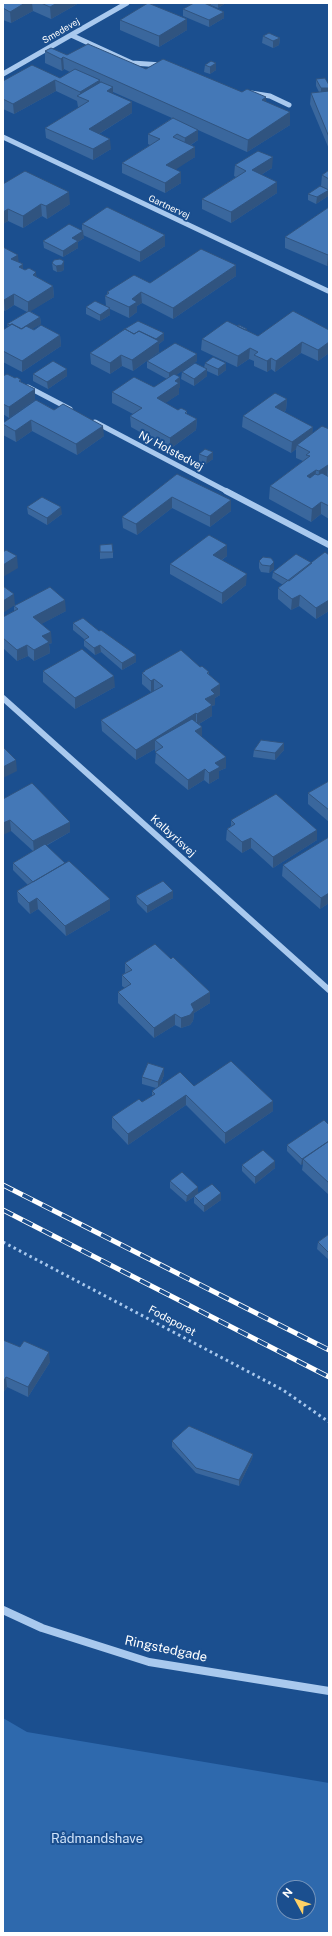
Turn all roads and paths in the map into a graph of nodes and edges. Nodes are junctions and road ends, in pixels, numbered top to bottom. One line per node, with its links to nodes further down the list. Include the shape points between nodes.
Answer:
1 (126, 3): 2 (street, Smedevej)
2 (71, 35): 3 (street, via 132,63); 4 (street, Smedevej)
3 (166, 66)
4 (3, 74)
5 (242, 92): 6 (street, via 270,96)
6 (289, 105)
7 (3, 137): 8 (street, Gartnervej)
8 (328, 291)
9 (24, 385): 10 (street)
10 (74, 411)
11 (88, 419): 12 (street, Ny Holstedvej)
12 (329, 545)
13 (3, 698): 14 (street, Kalbyrisvej)
14 (329, 990)
15 (3, 1242): 16 (path, Fodsporet, via 283,1390)
16 (329, 1422)
17 (3, 1610): 18 (street, Ringstedgade, via 42,1628 149,1662)
18 (329, 1691)

